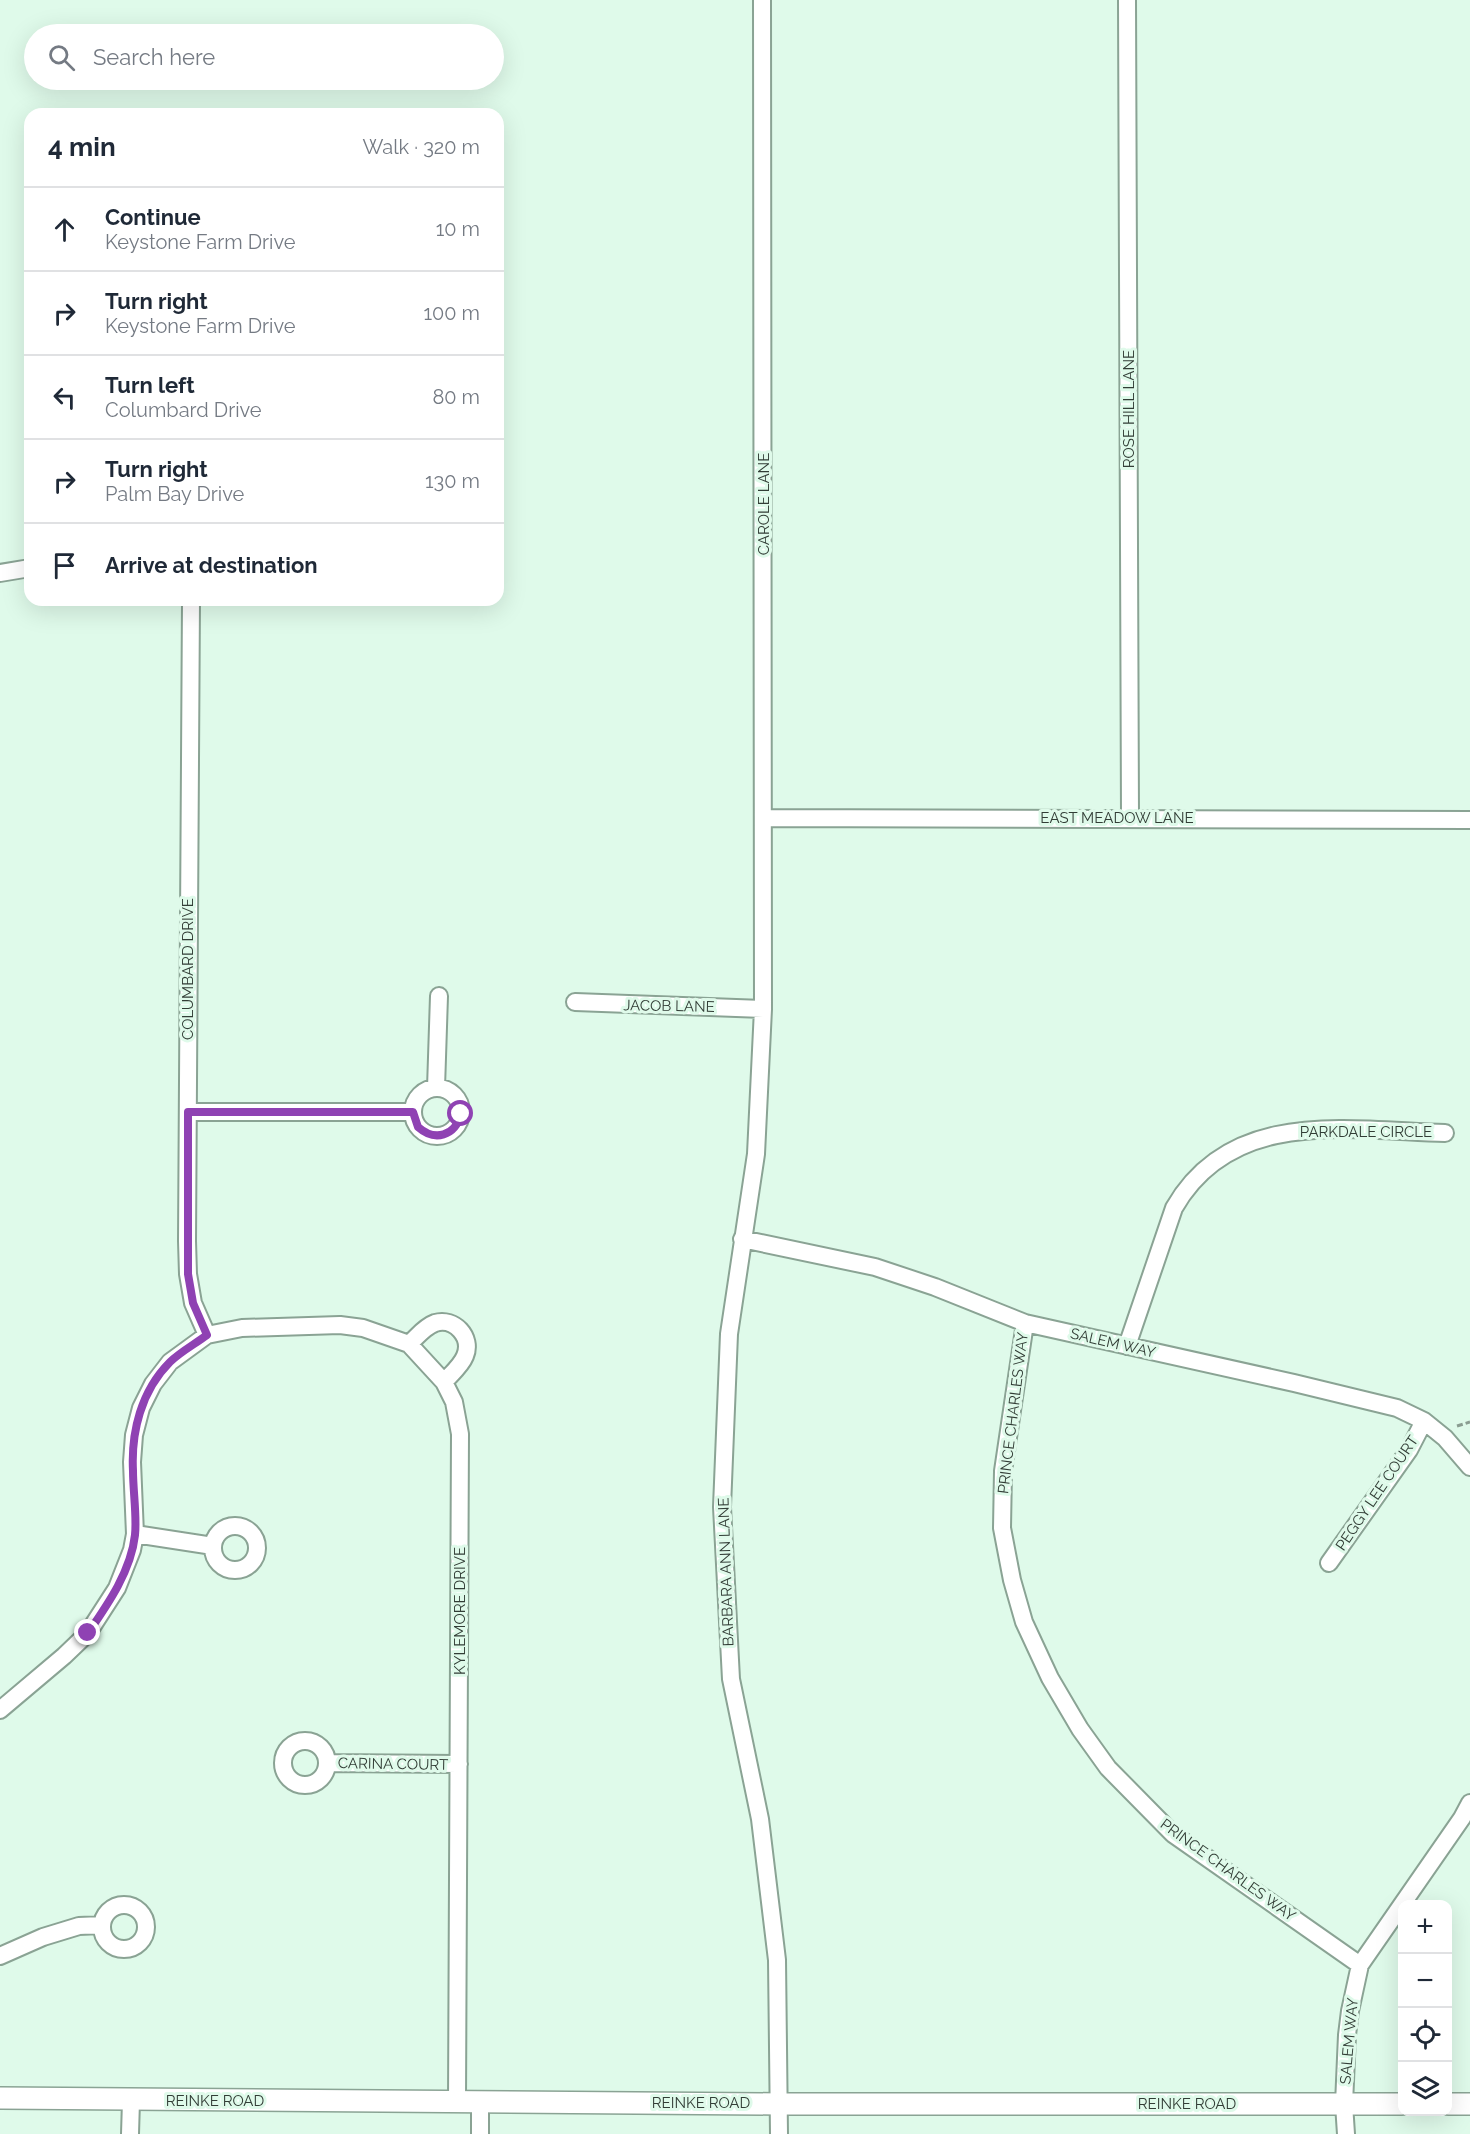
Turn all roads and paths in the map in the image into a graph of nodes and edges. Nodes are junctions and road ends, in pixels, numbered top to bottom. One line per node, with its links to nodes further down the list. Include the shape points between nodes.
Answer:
1 (762, 0): 6 (street, CAROLE LANE)
2 (1127, 0): 7 (street, ROSE HILL LANE)
3 (24, 569): 4 (street)
4 (0, 573)
5 (191, 606): 13 (street, COLUMBARD DRIVE)
6 (765, 818): 7 (street, EAST MEADOW LANE); 11 (street, CAROLE LANE)
7 (1130, 818): 8 (street, EAST MEADOW LANE)
8 (1470, 820)
9 (439, 996): 12 (street)
10 (575, 1002): 11 (street, JACOB LANE)
11 (763, 1009): 16 (street, BARBARA ANN LANE, via 756,1154)
12 (436, 1088): 14 (street, via 417,1098); 14 (street, via 451,1092 460,1106 454,1129 440,1136 432,1135 418,1127)
13 (188, 1112): 14 (street); 18 (street, COLUMBARD DRIVE, via 188,1274 193,1303)
14 (413, 1112)
15 (1445, 1133): 20 (street, PARKDALE CIRCLE, via 1321,1129 1285,1133 1253,1140 1216,1160 1184,1190 1174,1208)
16 (742, 1239): 17 (street, SALEM WAY, via 875,1267); 38 (street, BARBARA ANN LANE, via 729,1334 723,1442 726,1616 731,1679 760,1819 777,1960)
17 (1025, 1323): 20 (street, SALEM WAY); 33 (street, PRINCE CHARLES WAY, via 1003,1471 1002,1528 1024,1622 1050,1678 1108,1768 1173,1834)
18 (207, 1335): 19 (street, KYLEMORE DRIVE, via 242,1328 340,1325 363,1328); 24 (street, via 170,1362 141,1408 132,1462)
19 (409, 1344): 21 (street, KYLEMORE DRIVE); 21 (street, via 433,1324 448,1322 462,1332 466,1353)
20 (1127, 1346): 22 (street, SALEM WAY, via 1396,1408)
21 (444, 1382): 29 (street, KYLEMORE DRIVE, via 454,1402 460,1434)
22 (1424, 1421): 23 (street, SALEM WAY); 26 (street, PEGGY LEE COURT, via 1409,1450)
23 (1470, 1467)
24 (135, 1534): 25 (street); 27 (street, via 117,1588 88,1633)
25 (213, 1546)
26 (1329, 1563)
27 (2, 1704)
28 (327, 1763): 29 (street, CARINA COURT)
29 (459, 1764): 36 (street, KYLEMORE DRIVE)
30 (1470, 1803): 33 (street, SALEM WAY)
31 (102, 1925): 32 (street, via 79,1926)
32 (0, 1956)
33 (1360, 1965): 39 (street, SALEM WAY, via 1350,2011)
34 (0, 2098): 35 (street, REINKE ROAD)
35 (130, 2100): 36 (street, REINKE ROAD); 43 (street)
36 (457, 2102): 37 (street, REINKE ROAD)
37 (480, 2102): 38 (street, REINKE ROAD); 44 (street)
38 (779, 2104): 39 (street, REINKE ROAD); 45 (street, BARBARA ANN LANE)
39 (1344, 2104): 40 (street, REINKE ROAD); 46 (street, SALEM WAY)
40 (1398, 2104)
41 (1452, 2104): 42 (street)
42 (1470, 2104)
43 (130, 2134)
44 (480, 2134)
45 (778, 2134)
46 (1346, 2134)

